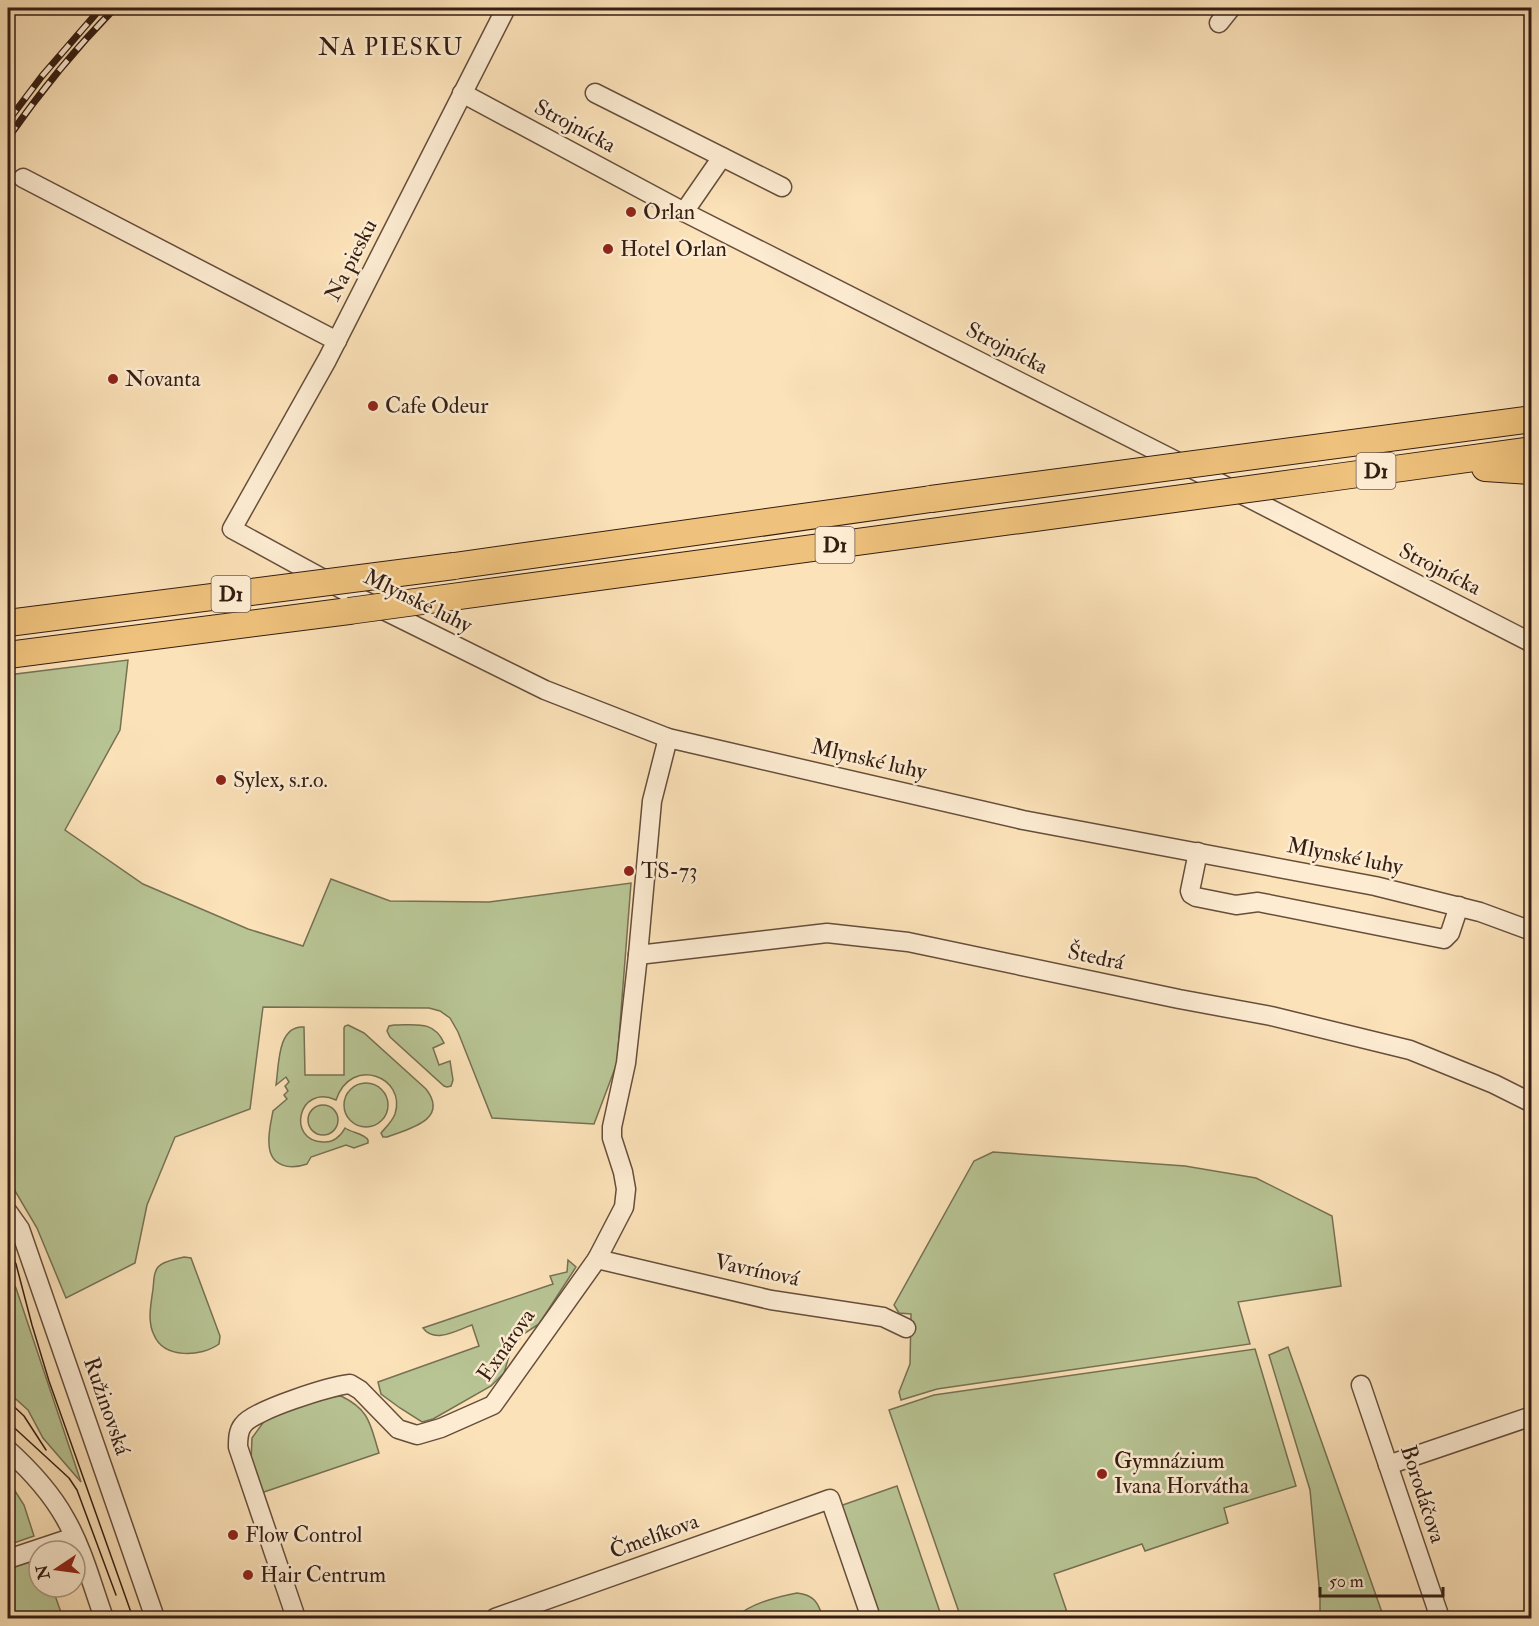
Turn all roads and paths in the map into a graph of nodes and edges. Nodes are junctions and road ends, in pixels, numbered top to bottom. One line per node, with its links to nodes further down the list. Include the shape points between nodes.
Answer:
1 (506, 8): 4 (street, Na piesku)
2 (1231, 8): 3 (street)
3 (1219, 23)
4 (462, 93): 9 (street, Strojnícka); 10 (street, Na piesku)
5 (595, 93): 6 (street)
6 (722, 157): 8 (street); 9 (street)
7 (23, 178): 10 (street)
8 (782, 187)
9 (684, 212): 17 (street, Strojnícka)
10 (336, 341): 15 (street, Na piesku)
11 (1532, 418): 16 (highway, D1, bridge)
12 (1532, 450): 13 (highway, D1)
13 (1431, 464): 14 (highway); 18 (highway, D1, bridge)
14 (1532, 471)
15 (232, 530): 19 (street, Mlynské luhy, via 546,690)
16 (8, 623)
17 (1532, 643)
18 (8, 655)
19 (668, 738): 20 (street, Mlynské luhy, via 1023,820); 23 (street, via 649,818)
20 (1198, 852): 21 (street, Mlynské luhy); 21 (street, via 1190,891 1193,896 1236,906 1258,902 1444,939)
21 (1459, 906): 22 (street, Mlynské luhy)
22 (1532, 931)
23 (638, 955): 24 (street, Štedrá, via 827,933 908,942 1271,1016 1410,1050); 26 (street, via 626,1063 612,1127 626,1189 624,1207)
24 (1532, 1103)
25 (8, 1212): 35 (street, Ružinovská, via 20,1229)
26 (597, 1259): 27 (street, Vavrínová, via 771,1300 883,1317); 36 (street, Exnárova, via 492,1406 417,1435 398,1429 351,1384 261,1412 243,1424 238,1447)
27 (906, 1328)
28 (1361, 1385): 31 (street, Borodáčova)
29 (1532, 1416): 31 (street)
30 (8, 1450): 32 (street, via 44,1486)
31 (1388, 1465): 39 (street, Borodáčova)
32 (74, 1537): 33 (street); 34 (street)
33 (8, 1559)
34 (104, 1618)
35 (155, 1618)
36 (296, 1618)
37 (495, 1618): 38 (street, Čmelíkova, via 830,1499)
38 (871, 1618)
39 (1440, 1618)

